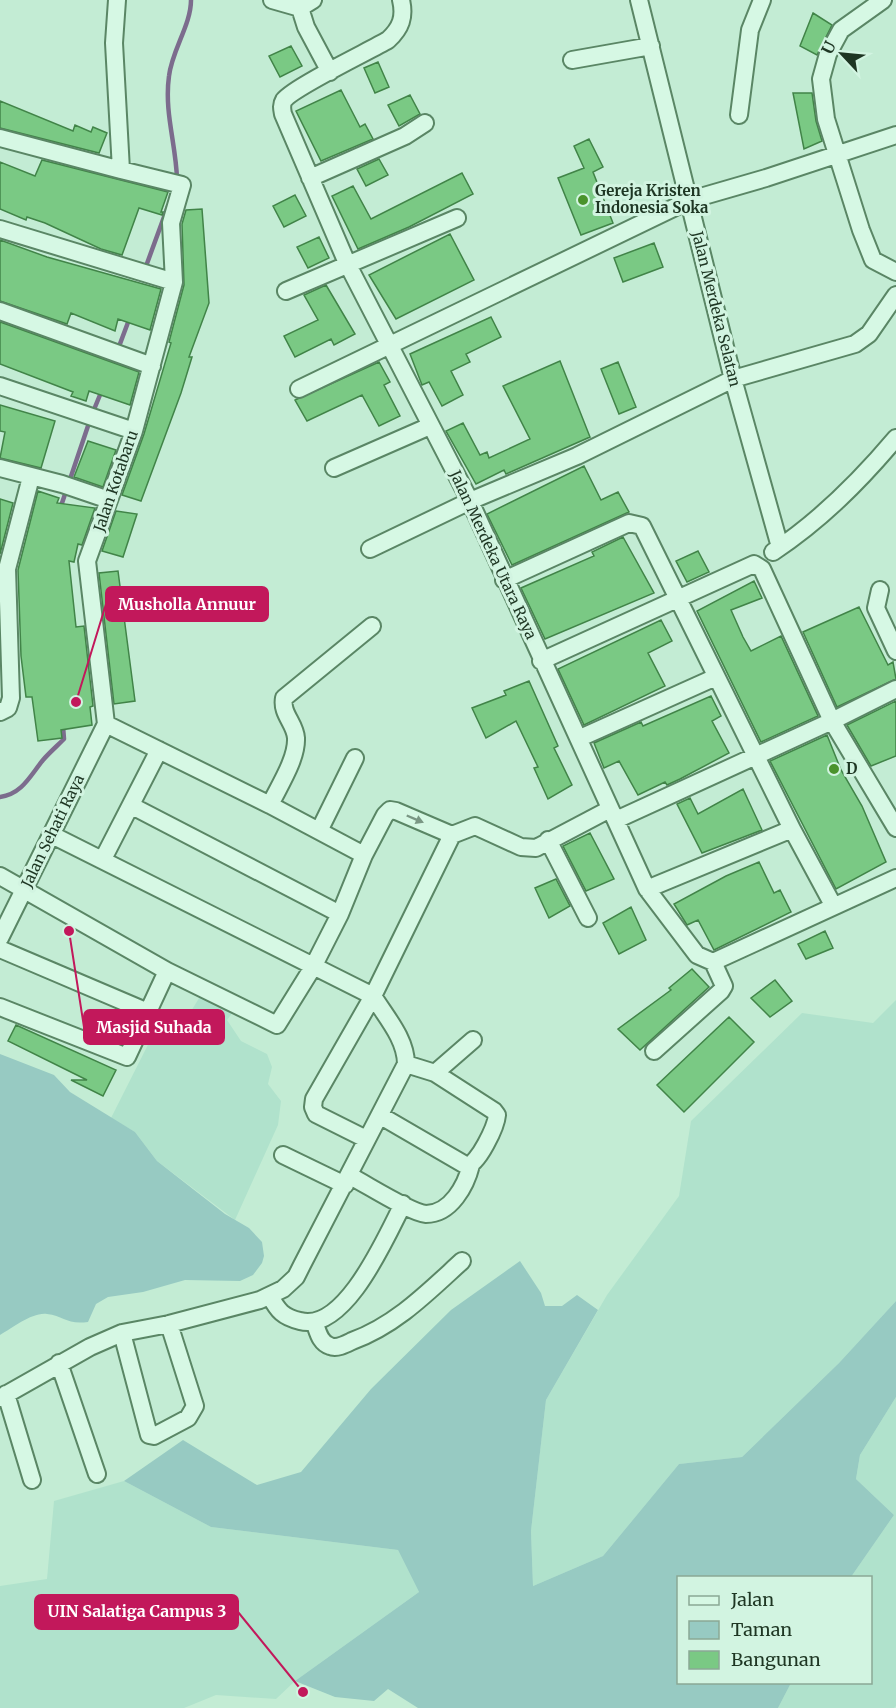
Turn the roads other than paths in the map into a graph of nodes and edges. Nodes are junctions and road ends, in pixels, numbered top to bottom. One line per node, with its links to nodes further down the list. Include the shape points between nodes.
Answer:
1 (117, 0): 16 (street, via 114,43)
2 (272, 0): 7 (street)
3 (401, 0): 10 (street, Jalan Merdeka Utara Raya, via 403,11 398,31)
4 (639, 0): 8 (street, Jalan Merdeka Selatan)
5 (762, 0): 11 (street, via 750,30)
6 (883, 0): 15 (street, via 841,30 825,61 821,79 823,99)
7 (306, 4): 10 (street, via 306,27)
8 (651, 46): 9 (street); 18 (street, Jalan Merdeka Selatan)
9 (572, 60)
10 (330, 72): 17 (street, Jalan Merdeka Utara Raya, via 284,99 282,105)
11 (740, 115)
12 (425, 123): 17 (street, via 405,136)
13 (896, 135): 15 (street)
14 (0, 138): 16 (street, Jalan Kotabaru)
15 (837, 153): 18 (street); 22 (street, via 873,260)
16 (122, 170): 23 (street, Jalan Kotabaru, via 182,185 171,223)
17 (310, 178): 21 (street, Jalan Merdeka Utara Raya)
18 (690, 200): 27 (street); 29 (street, Jalan Merdeka Selatan)
19 (456, 218): 21 (street)
20 (0, 229): 23 (street)
21 (347, 263): 24 (street); 27 (street, Jalan Merdeka Utara Raya)
22 (896, 272)
23 (174, 282): 28 (street, Jalan Kotabaru)
24 (286, 291)
25 (896, 296): 29 (street, via 869,334 855,344)
26 (0, 311): 28 (street)
27 (389, 345): 31 (street); 32 (street, Jalan Merdeka Utara Raya)
28 (152, 366): 33 (street, Jalan Kotabaru)
29 (733, 380): 39 (street, via 577,456); 41 (street, Jalan Merdeka Selatan)
30 (0, 386): 33 (street)
31 (299, 389)
32 (430, 426): 36 (street); 39 (street, Jalan Merdeka Utara Raya)
33 (134, 430): 38 (street, Jalan Kotabaru)
34 (896, 438): 41 (street, via 848,493 817,521)
35 (0, 468): 37 (street)
36 (334, 468)
37 (31, 477): 38 (street); 42 (street)
38 (110, 500): 53 (street, Jalan Kotabaru, via 86,569)
39 (470, 501): 40 (street); 43 (street, Jalan Merdeka Utara Raya)
40 (370, 549)
41 (768, 555): 45 (street); 52 (street, Jalan Merdeka Selatan, via 762,569)
42 (3, 568): 51 (street, via 11,698 8,708)
43 (504, 580): 45 (street, via 633,522 642,526); 48 (street, Jalan Merdeka Utara Raya)
44 (880, 590): 47 (street, via 876,608)
45 (676, 599): 48 (street); 49 (street)
46 (372, 626): 58 (street, via 284,698 284,710 296,741)
47 (896, 651)
48 (542, 661): 54 (street, Jalan Merdeka Utara Raya)
49 (716, 677): 54 (street); 56 (street)
50 (896, 689): 52 (street)
51 (0, 712)
52 (832, 721): 56 (street); 61 (street, Jalan Merdeka Selatan)
53 (106, 724): 55 (street); 64 (street, Jalan Sehati Raya)
54 (580, 738): 60 (street, Jalan Merdeka Utara Raya)
55 (159, 750): 58 (street); 59 (street)
56 (755, 754): 60 (street); 62 (street)
57 (355, 758): 63 (street)
58 (270, 805): 63 (street)
59 (132, 806): 68 (street); 74 (street)
60 (613, 814): 66 (street); 71 (street, Jalan Merdeka Utara Raya)
61 (894, 824)
62 (792, 829): 71 (street); 73 (street)
63 (319, 831): 67 (street)
64 (52, 835): 68 (street); 72 (street, Jalan Sehati Raya)
65 (452, 835): 66 (street, via 474,826 526,848 536,848); 67 (street, one-way to 65, via 390,810); 81 (street)
66 (548, 840): 75 (street)
67 (364, 855): 74 (street)
68 (103, 859): 79 (street)
69 (0, 876): 72 (street)
70 (896, 878): 73 (street)
71 (647, 889): 78 (street, Jalan Merdeka Utara Raya, via 697,955)
72 (24, 890): 76 (street, Jalan Sehati Raya); 80 (street)
73 (832, 904): 78 (street)
74 (340, 914): 79 (street)
75 (588, 918)
76 (0, 938)
77 (0, 949): 83 (street)
78 (713, 962): 85 (street, via 722,979 722,991)
79 (313, 967): 80 (street, via 280,1023 274,1025); 81 (street)
80 (167, 971): 83 (street)
81 (373, 996): 86 (street, via 400,1040); 89 (street, via 313,1107 316,1114)
82 (0, 1007): 83 (street, via 127,1057)
83 (148, 1012)
84 (474, 1040): 87 (street)
85 (654, 1051)
86 (406, 1064): 87 (street); 88 (street)
87 (435, 1073): 91 (street, via 497,1115 487,1142)
88 (381, 1116): 89 (street); 91 (street, via 464,1166)
89 (366, 1139): 92 (street)
90 (284, 1155): 92 (street)
91 (471, 1165): 93 (street, via 458,1196 435,1212 421,1213)
92 (348, 1180): 93 (street); 95 (street, via 296,1277)
93 (403, 1204): 97 (street, via 357,1287 339,1308)
94 (462, 1262): 97 (street, via 417,1303 375,1333 330,1346 322,1341)
95 (270, 1296): 96 (street); 97 (street, via 286,1318)
96 (169, 1324): 98 (street); 98 (street, via 195,1406 188,1418 154,1436 149,1435)
97 (315, 1324)
98 (122, 1333): 99 (street)
99 (59, 1363): 100 (street); 101 (street)
100 (3, 1396): 102 (street)
101 (97, 1474)
102 (32, 1480)

